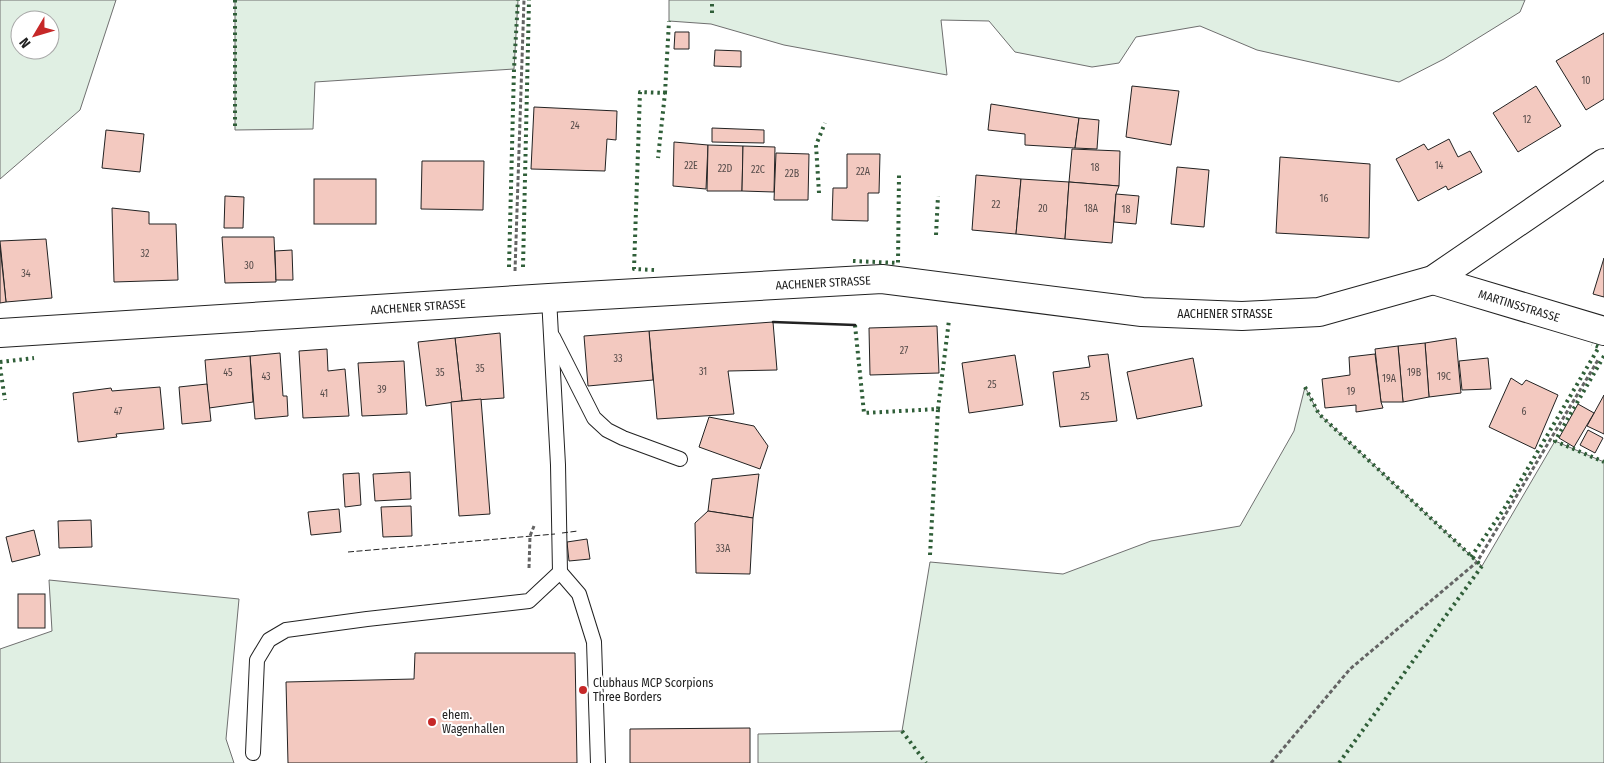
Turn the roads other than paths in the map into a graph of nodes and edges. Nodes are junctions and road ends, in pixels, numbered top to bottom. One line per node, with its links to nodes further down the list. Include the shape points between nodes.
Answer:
1 (1604, 164): 2 (street, AACHENER STRASSE)
2 (1433, 280): 3 (street, AACHENER STRASSE, via 1319,312 1242,316 1142,312 882,279); 4 (street, MARTINSSTRASSE)
3 (549, 298): 5 (lane); 6 (street, AACHENER STRASSE)
4 (1604, 331)
5 (551, 332): 7 (lane, via 594,418 622,438); 8 (lane)
6 (0, 333)
7 (680, 460)
8 (560, 572): 9 (lane, via 529,602 286,630 269,640 257,660); 10 (lane, via 579,594 594,642)
9 (253, 753)
10 (598, 763)

